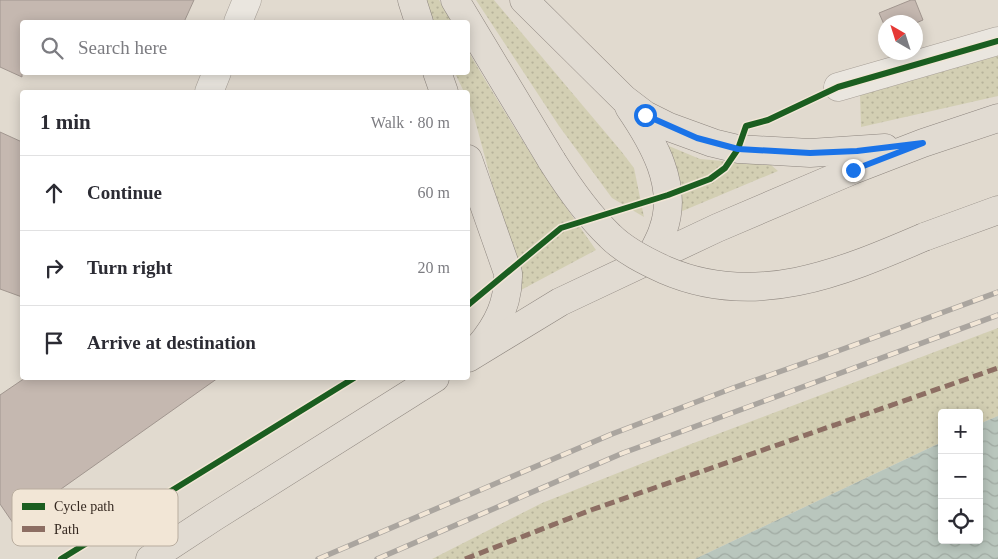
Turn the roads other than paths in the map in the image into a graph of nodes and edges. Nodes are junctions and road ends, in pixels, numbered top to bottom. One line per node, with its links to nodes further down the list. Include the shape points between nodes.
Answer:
1 (247, 0): 5 (street)
2 (412, 0): 6 (main road)
3 (455, 0): 7 (main road, bridge)
4 (524, 0): 15 (main road)
5 (239, 20)
6 (419, 20)
7 (467, 20)
8 (470, 25): 19 (main road, bridge, via 552,161 596,222 618,242 656,266 681,277 739,287 789,284 866,262)
9 (998, 41): 12 (street)
10 (216, 75): 13 (street)
11 (438, 75): 14 (main road)
12 (838, 87)
13 (210, 90)
14 (443, 90)
15 (624, 99): 17 (main road, via 669,127 738,149 810,153); 20 (main road, via 650,138 668,195 664,229)
16 (998, 118): 17 (main road)
17 (923, 143): 20 (main road, via 784,198)
18 (470, 164): 21 (main road, via 508,273 505,304 498,321)
19 (998, 210)
20 (650, 258): 22 (main road, via 560,302)
21 (470, 356)
22 (470, 357)
23 (432, 380): 24 (main road)
24 (178, 541)
25 (170, 546): 26 (main road)
26 (150, 559)

